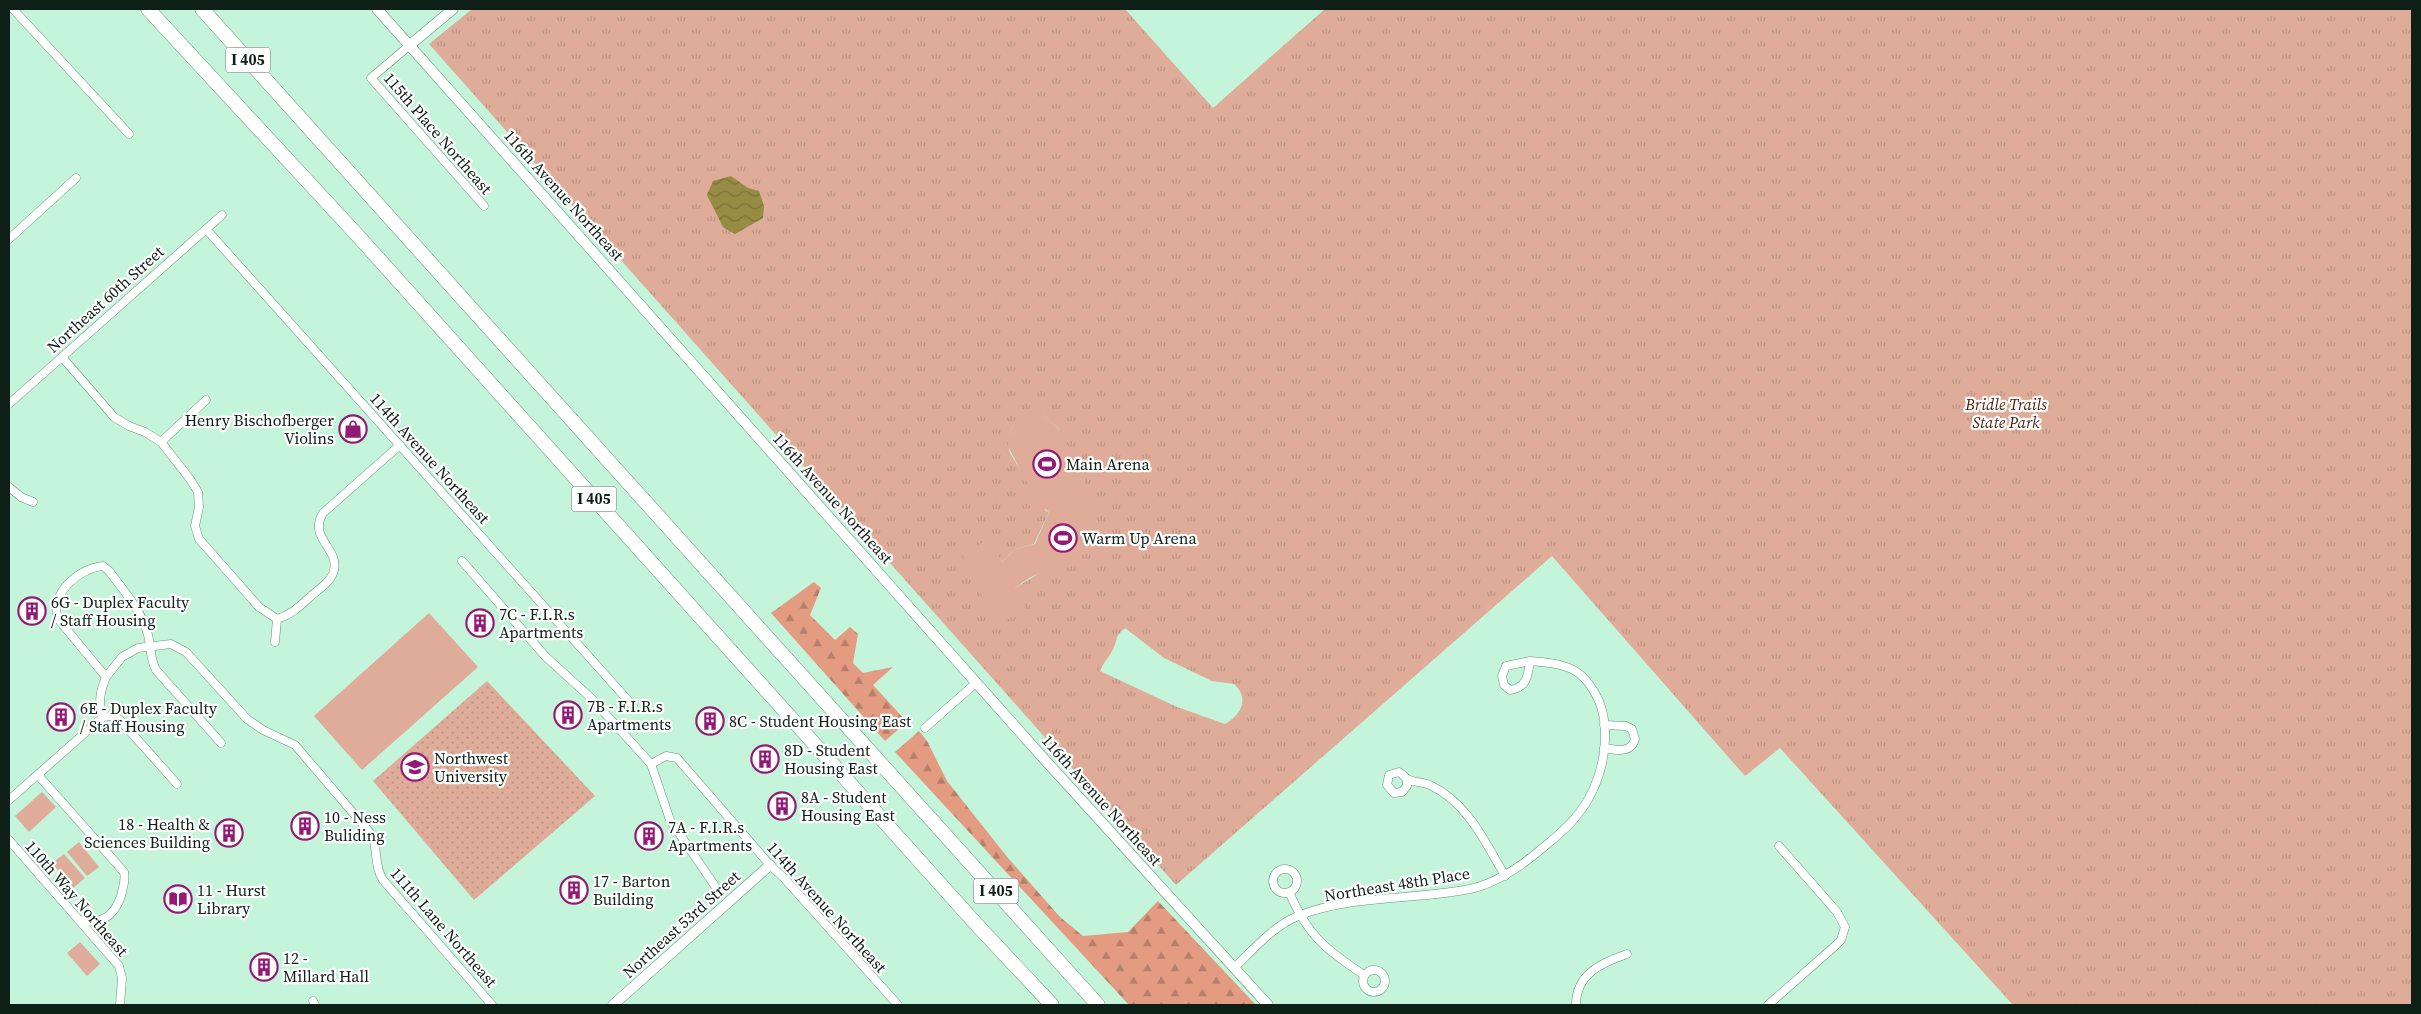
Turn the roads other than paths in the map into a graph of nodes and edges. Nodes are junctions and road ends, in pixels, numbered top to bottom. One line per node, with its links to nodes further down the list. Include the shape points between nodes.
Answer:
1 (12, 9): 7 (street)
2 (148, 9): 53 (highway, I 405, via 359,237)
3 (202, 9): 54 (highway, I 405)
4 (377, 9): 6 (street, 116th Avenue Northeast)
5 (453, 9): 6 (street)
6 (410, 45): 9 (street, 115th Place Northeast, via 371,78); 26 (street, 116th Avenue Northeast)
7 (129, 134)
8 (76, 178): 12 (street)
9 (484, 206)
10 (222, 215): 11 (street, Northeast 60th Street)
11 (206, 229): 13 (street, Northeast 60th Street); 17 (street, 114th Avenue Northeast)
12 (9, 239)
13 (62, 357): 15 (street, Northeast 60th Street); 16 (street, via 114,416)
14 (206, 400): 16 (street)
15 (9, 404)
16 (160, 442): 21 (street, via 198,492 195,526 199,539 259,608)
17 (400, 445): 21 (street, via 324,513 318,531 333,559 335,570 330,580 290,615); 27 (street, 114th Avenue Northeast)
18 (9, 487): 19 (street)
19 (33, 502)
20 (462, 561): 33 (street, via 544,656 592,698)
21 (277, 619): 22 (street)
22 (275, 642)
23 (150, 646): 25 (street, 111th Lane Northeast, via 138,648 122,657); 25 (street, via 142,618 109,571 103,566 95,567 72,581 60,594 55,610 58,619); 31 (street, via 151,661 156,670); 50 (street, 111th Lane Northeast, via 171,644 186,652 247,719 295,745 372,835 383,880)
24 (1530, 660): 29 (street, via 1563,664 1587,679 1601,707)
25 (106, 677): 28 (street, via 99,704)
26 (977, 682): 30 (street); 47 (street, 116th Avenue Northeast)
27 (633, 706)
28 (103, 717): 34 (street); 36 (street, via 120,720)
29 (1604, 726): 32 (street, Northeast 48th Place); 32 (street, via 1626,726 1634,732 1636,739 1626,750)
30 (925, 728)
31 (221, 743)
32 (1604, 748): 41 (street, Northeast 48th Place, via 1597,780 1584,808 1565,830)
33 (651, 764): 40 (street, 114th Avenue Northeast, via 666,756 677,758); 42 (street, via 670,820)
34 (38, 775): 37 (street); 45 (street, via 124,872 125,879 114,912 102,921)
35 (1407, 779): 41 (street, via 1430,786 1466,813)
36 (177, 784)
37 (9, 800)
38 (9, 840): 45 (street, 110th Way Northeast)
39 (1779, 846): 57 (street, via 1837,912 1845,930 1835,946)
40 (770, 865): 51 (street, Northeast 53rd Street); 52 (street, 114th Avenue Northeast)
41 (1505, 876): 44 (street, Northeast 48th Place, via 1471,889 1356,903)
42 (715, 886)
43 (1289, 892): 44 (street)
44 (1299, 915): 47 (street, Northeast 48th Place, via 1283,924); 48 (street, via 1327,950)
45 (79, 920): 49 (street, 110th Way Northeast, via 119,966 122,978)
46 (1627, 954): 56 (street, via 1593,968 1577,993)
47 (1234, 968): 55 (street, 116th Avenue Northeast)
48 (1364, 975)
49 (120, 1005)
50 (492, 1005)
51 (613, 1005)
52 (898, 1005)
53 (1052, 1005)
54 (1098, 1005)
55 (1268, 1005)
56 (1576, 1005)
57 (1768, 1005)

